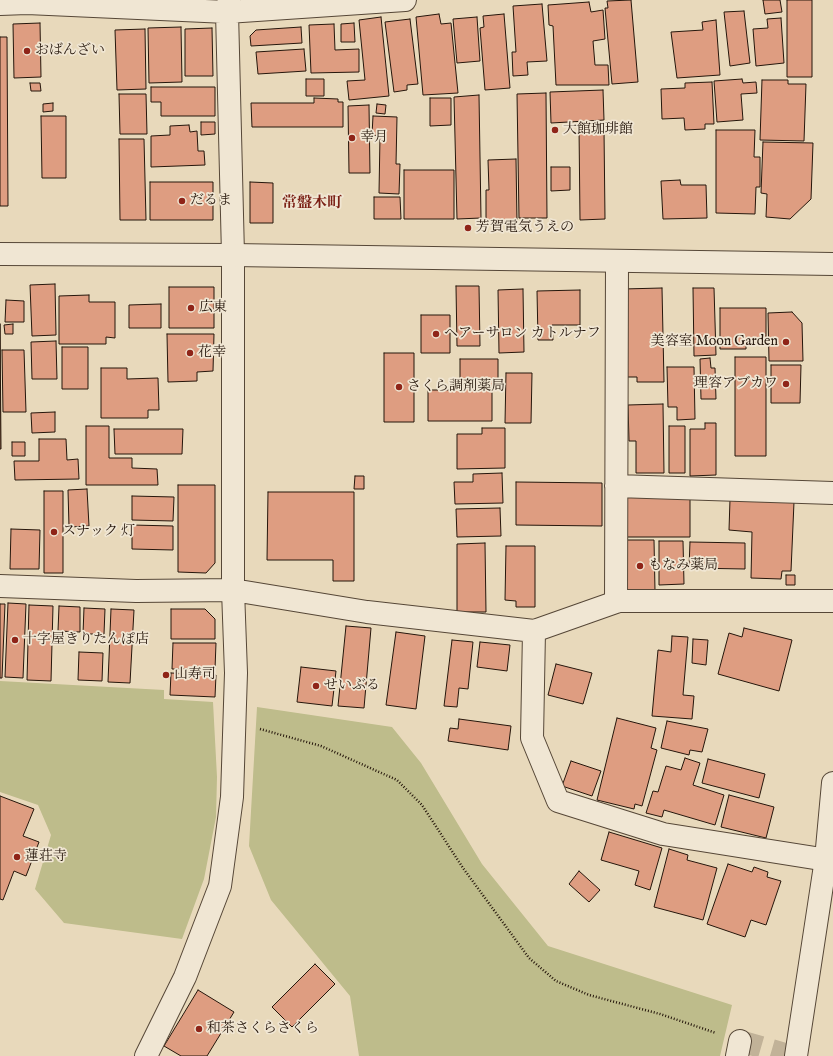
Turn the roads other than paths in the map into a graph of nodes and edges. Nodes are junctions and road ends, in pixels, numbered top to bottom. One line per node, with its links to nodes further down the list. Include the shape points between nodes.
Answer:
1 (405, 0): 3 (street)
2 (0, 4): 3 (street)
3 (228, 6): 5 (street)
4 (0, 254): 5 (street)
5 (233, 255): 6 (street); 11 (street)
6 (617, 261): 7 (street); 8 (street)
7 (833, 264)
8 (616, 486): 9 (street); 13 (street)
9 (833, 492)
10 (0, 586): 11 (street, via 136,591)
11 (233, 590): 14 (street, via 367,612); 17 (street, via 236,673 232,797 220,886 185,977)
12 (833, 601): 13 (street)
13 (616, 602): 14 (street)
14 (534, 631): 16 (street, via 532,738 558,801 663,834)
15 (833, 783): 16 (street)
16 (830, 860): 18 (street)
17 (146, 1056)
18 (796, 1056)

